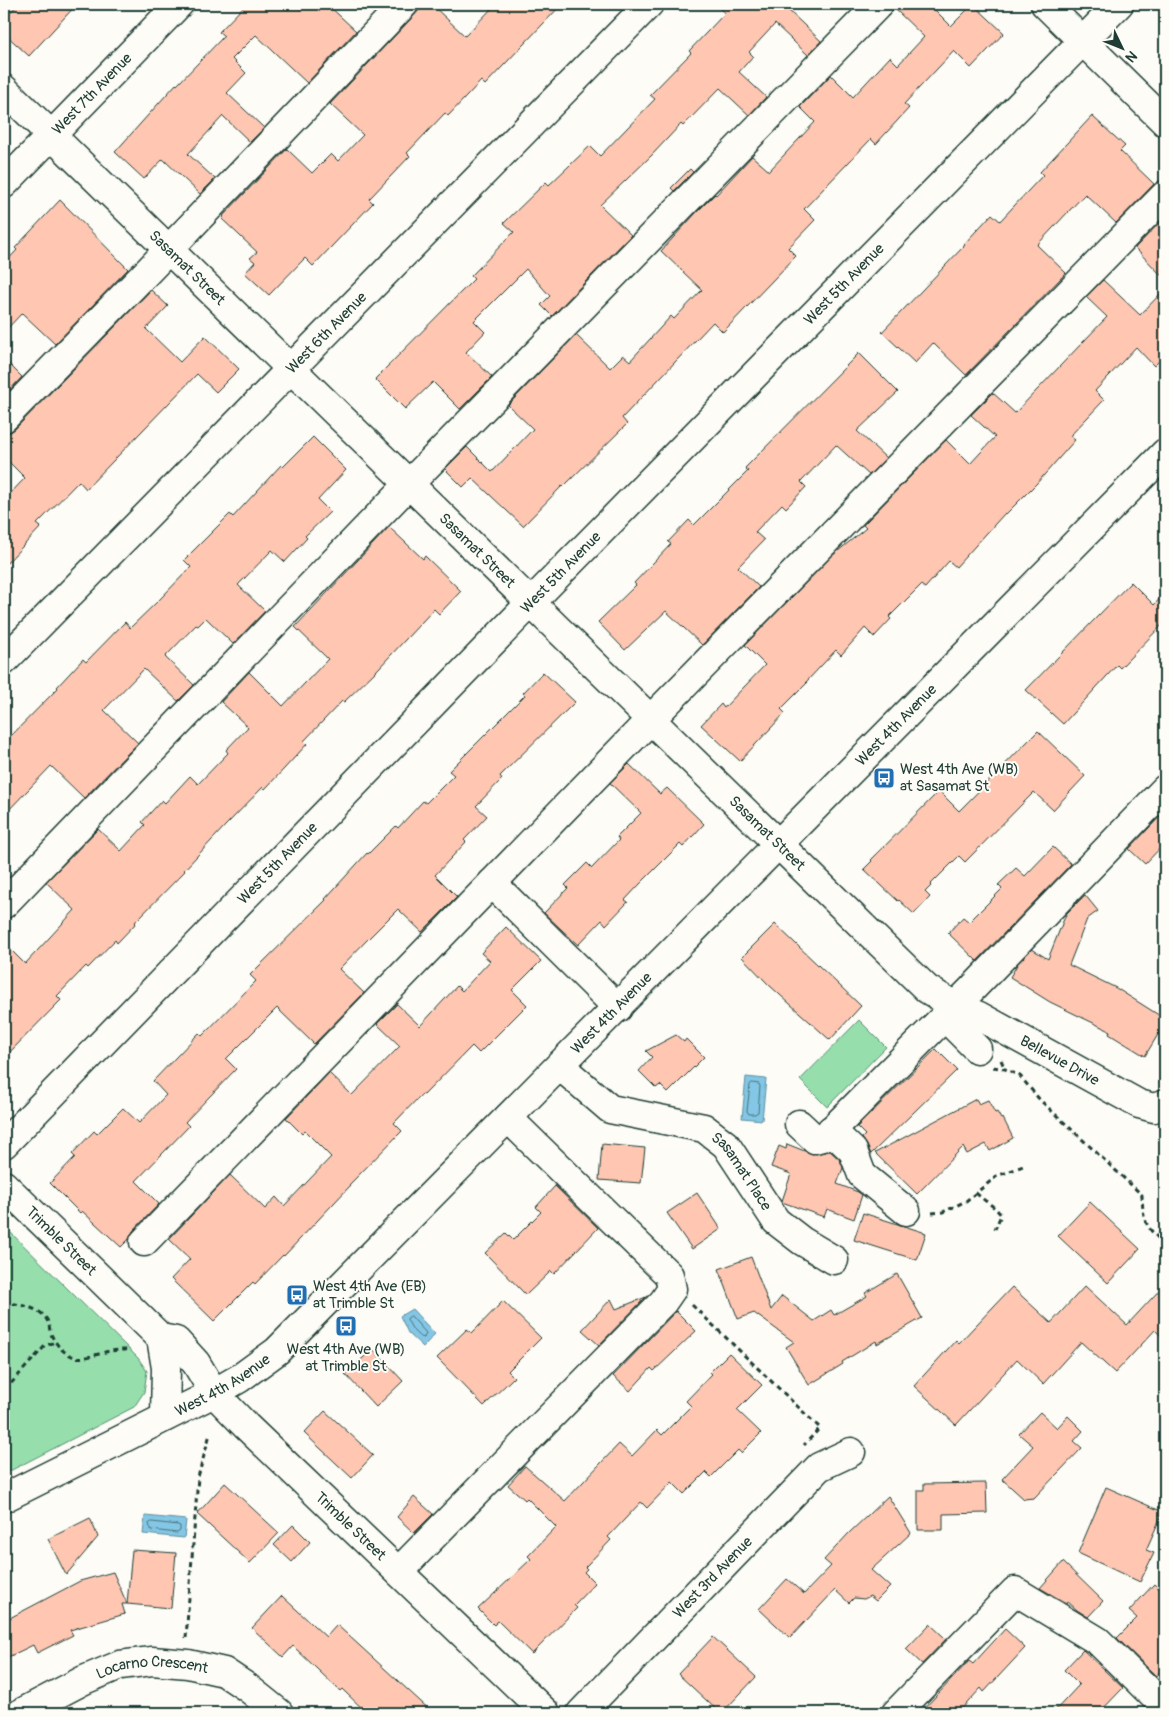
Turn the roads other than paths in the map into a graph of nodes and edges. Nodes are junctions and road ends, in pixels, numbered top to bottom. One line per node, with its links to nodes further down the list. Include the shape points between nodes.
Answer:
1 (179, 4): 10 (street, West 7th Avenue)
2 (404, 4): 13 (street)
3 (649, 4): 14 (street, West 6th Avenue)
4 (879, 4): 17 (street)
5 (1045, 4): 7 (street)
6 (1119, 4): 7 (street, West 5th Avenue)
7 (1082, 40): 9 (street); 18 (street, West 5th Avenue)
8 (4, 89): 10 (street, Sasamat Street)
9 (1165, 122)
10 (52, 135): 11 (street, West 7th Avenue); 13 (street, Sasamat Street)
11 (4, 184)
12 (1165, 195): 20 (street)
13 (169, 250): 14 (street, Sasamat Street); 15 (street)
14 (291, 368): 17 (street, Sasamat Street); 19 (street, West 6th Avenue)
15 (4, 418)
16 (1165, 454): 22 (street, West 4th Avenue)
17 (410, 484): 18 (street, Sasamat Street); 24 (street)
18 (531, 603): 20 (street, Sasamat Street); 33 (street, West 5th Avenue)
19 (4, 661)
20 (651, 719): 22 (street, Sasamat Street); 23 (street)
21 (1165, 789): 25 (street)
22 (778, 843): 25 (street, Sasamat Street, via 927,988); 26 (street, West 4th Avenue)
23 (492, 883): 26 (street); 36 (street)
24 (4, 904)
25 (955, 1006): 27 (street, via 952,1024); 29 (street, Bellevue Drive, via 1139,1104 1154,1108); 32 (street)
26 (618, 1008): 28 (street, West 4th Avenue)
27 (977, 1049)
28 (560, 1066): 30 (street, West 4th Avenue); 37 (street, Sasamat Place, via 610,1109 704,1128 726,1145 776,1221)
29 (1165, 1104)
30 (508, 1118): 39 (street, West 4th Avenue, via 277,1351); 43 (street, via 669,1275 672,1289 663,1302)
31 (799, 1124): 32 (street, via 815,1139 826,1136)
32 (831, 1130): 35 (street, via 853,1151 862,1175)
33 (4, 1144)
34 (4, 1185): 38 (street, Trimble Street)
35 (906, 1211)
36 (144, 1242)
37 (834, 1260)
38 (161, 1338): 39 (street, Trimble Street, via 176,1342 196,1364); 40 (street, via 166,1368)
39 (214, 1393): 40 (street, West 4th Avenue); 43 (street, Trimble Street)
40 (165, 1418): 42 (street, West 4th Avenue)
41 (851, 1452): 48 (street, West 3rd Avenue, via 819,1467)
42 (4, 1498)
43 (399, 1571): 47 (street, Trimble Street)
44 (1165, 1706): 49 (street, via 1098,1641 1015,1592)
45 (21, 1713): 46 (street, Locarno Crescent, via 120,1665 152,1661 224,1672)
46 (279, 1713)
47 (546, 1713)
48 (581, 1713)
49 (896, 1713)

